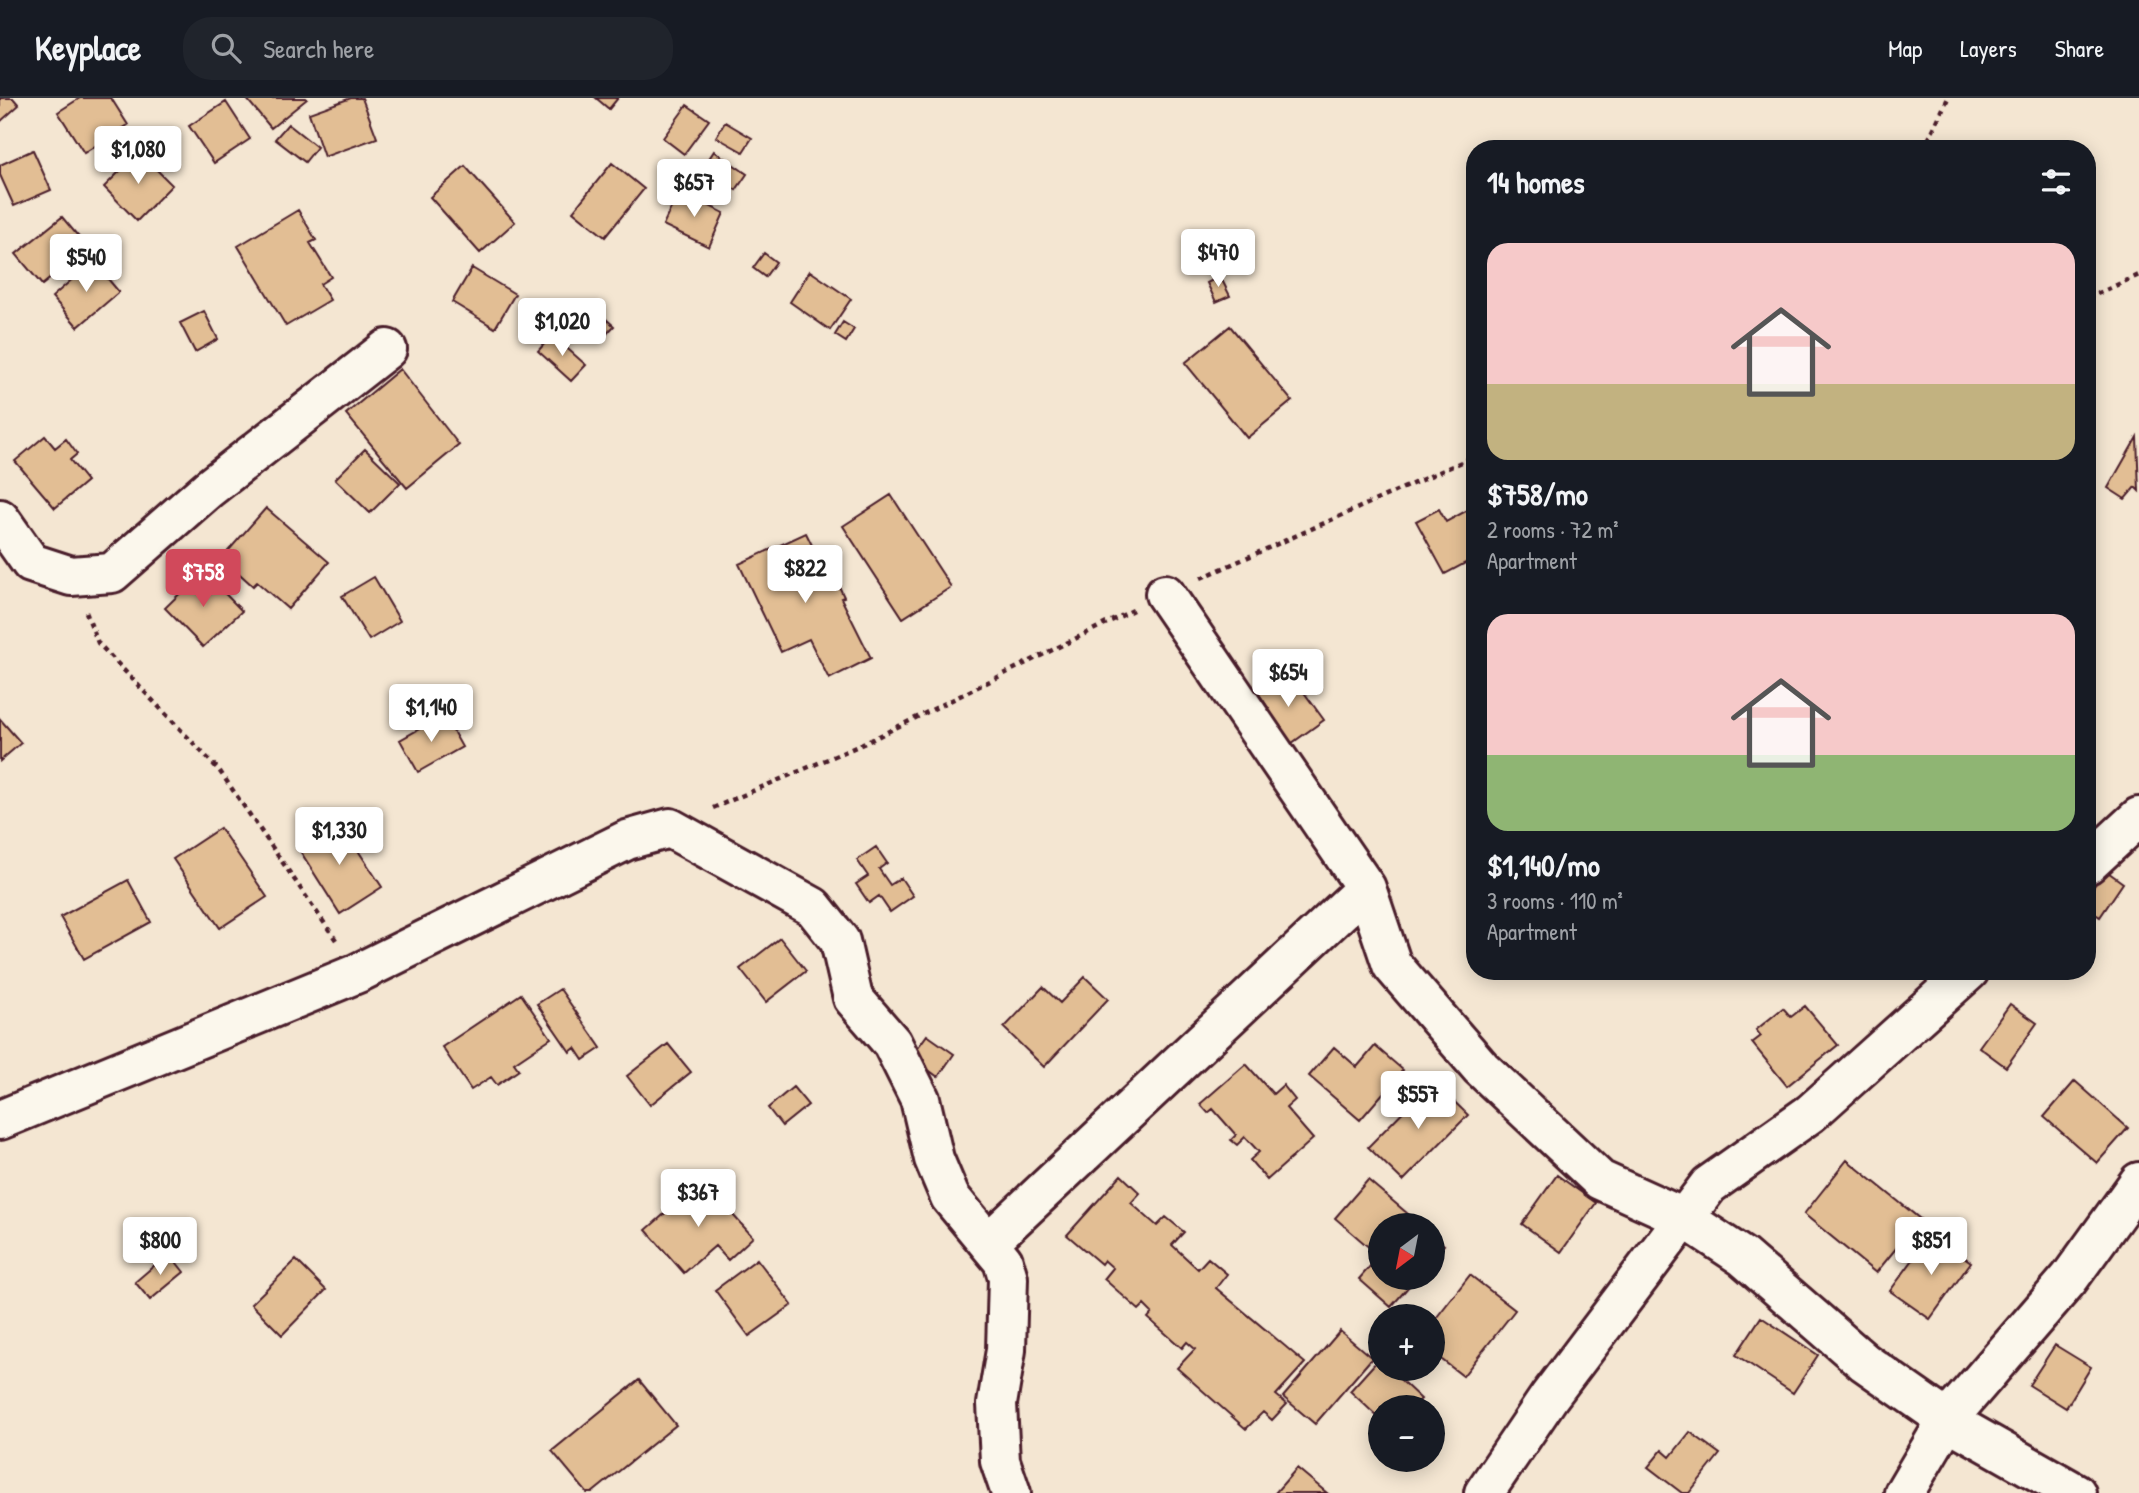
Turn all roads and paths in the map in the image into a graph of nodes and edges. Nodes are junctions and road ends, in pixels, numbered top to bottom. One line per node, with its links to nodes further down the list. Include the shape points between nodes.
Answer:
1 (1948, 98): 2 (path)
2 (1928, 140)
3 (2139, 275): 4 (path)
4 (2096, 294)
5 (387, 349): 8 (street, via 208,489 112,573)
6 (1466, 460): 9 (path)
7 (0, 519): 8 (street, via 31,563)
8 (71, 576): 14 (path, via 98,643 219,769)
9 (1165, 594): 11 (path, via 863,744); 13 (street)
10 (2139, 817): 12 (street)
11 (670, 828): 14 (street, via 627,841); 19 (street, via 813,906 840,941 853,998 892,1043 920,1099 934,1158 950,1197)
12 (2096, 857)
13 (1366, 888): 18 (street, via 1392,965 1481,1068 1600,1180); 19 (street)
14 (358, 973): 16 (street)
15 (1959, 980): 18 (street, via 1811,1113 1709,1185)
16 (0, 1119)
17 (2139, 1182): 20 (street, via 2069,1279)
18 (1684, 1218): 20 (street, via 1743,1257 1864,1362); 22 (street, via 1549,1397)
19 (988, 1243): 21 (street, via 1003,1261 1008,1278 1006,1350 997,1404 1000,1461)
20 (1947, 1420): 23 (street); 24 (street)
21 (1011, 1493)
22 (1484, 1493)
23 (1904, 1493)
24 (2076, 1493)

